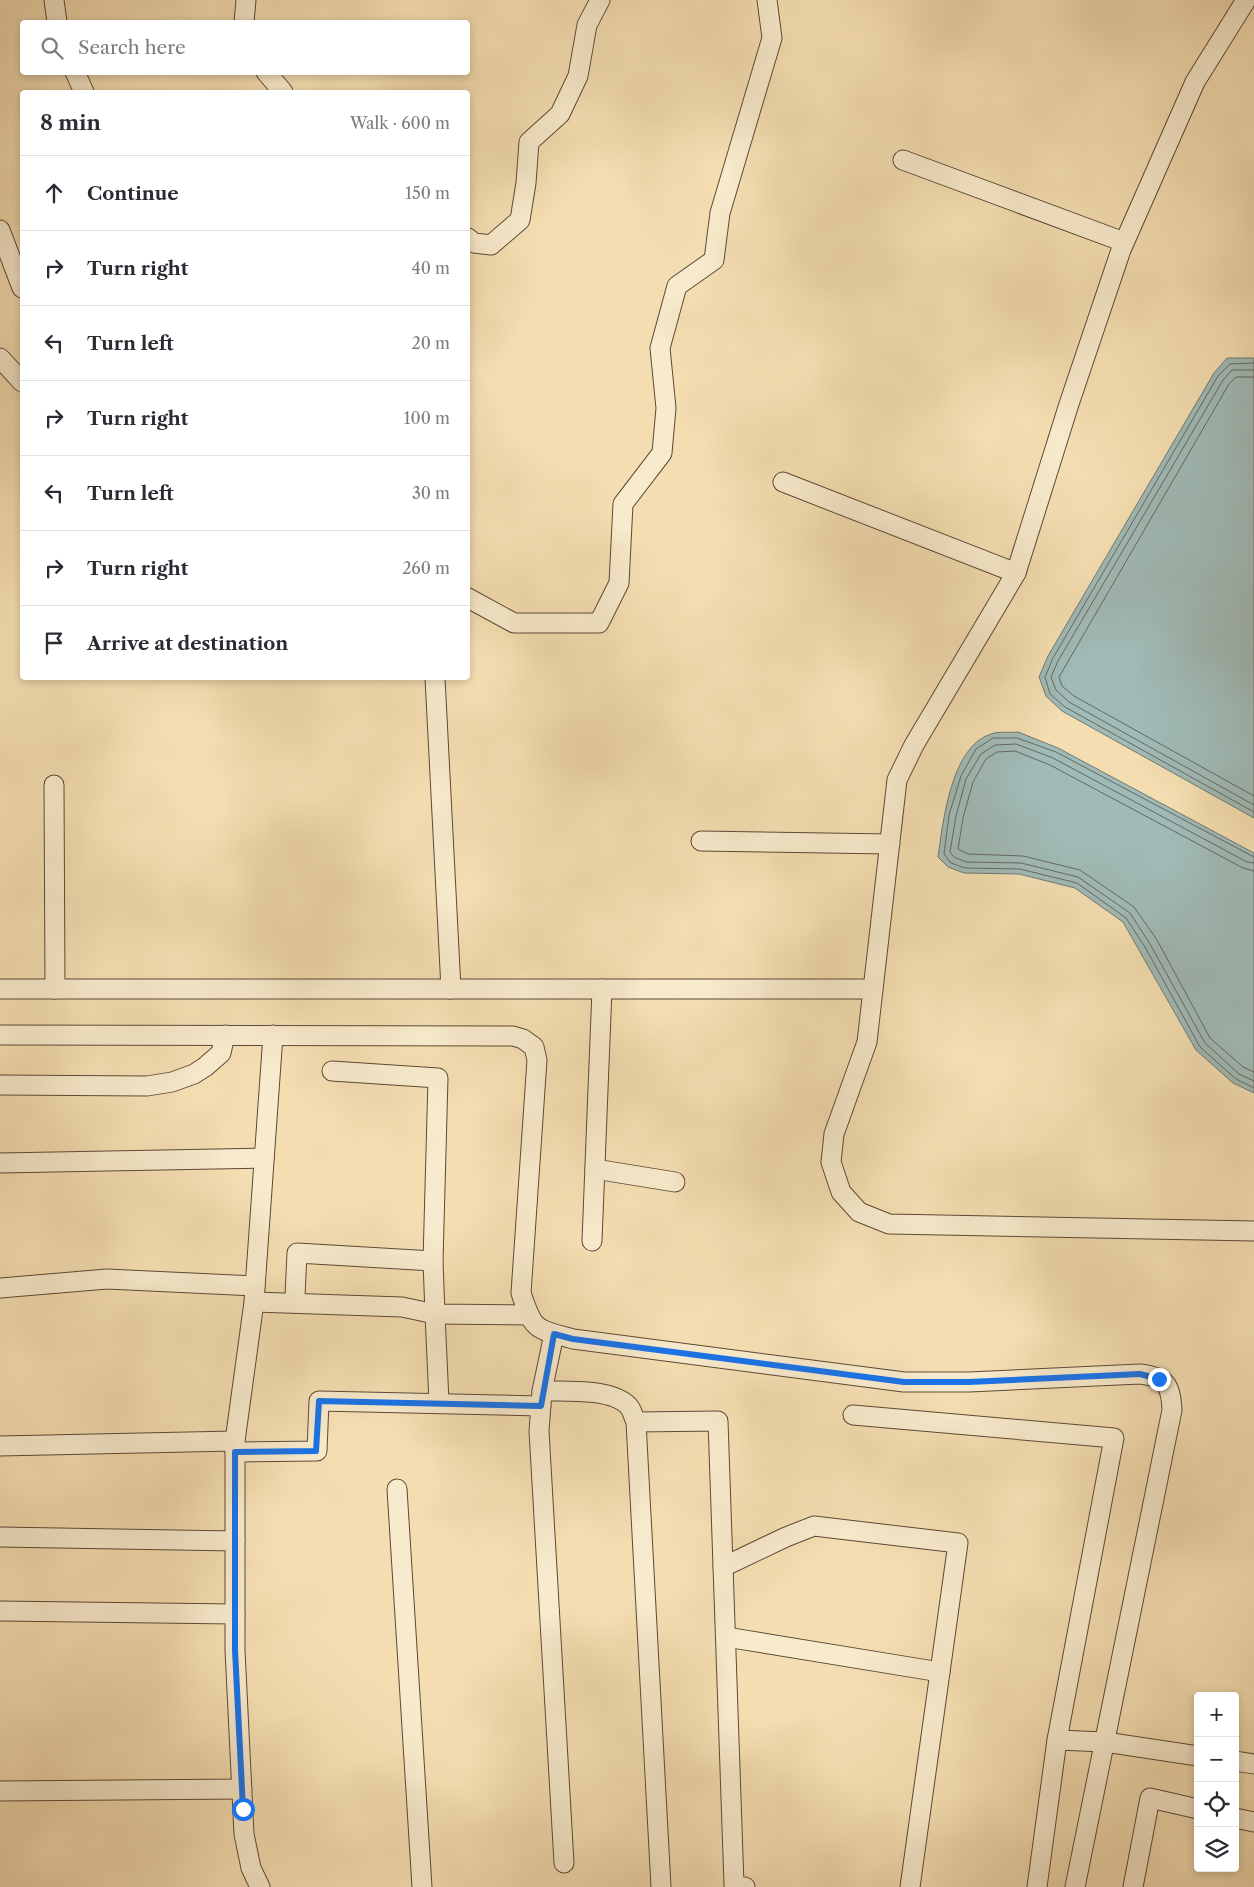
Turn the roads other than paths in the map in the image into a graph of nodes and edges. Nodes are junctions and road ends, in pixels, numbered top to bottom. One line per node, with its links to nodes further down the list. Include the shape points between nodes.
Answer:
1 (54, 0): 6 (street)
2 (246, 0): 7 (street)
3 (600, 0): 14 (street, via 587,26 578,76 560,114 529,142 520,220 491,245)
4 (767, 0): 21 (street, via 772,38 720,213 714,260 677,286 660,348 666,408 662,453 623,504 619,583 600,624 514,624)
5 (1246, 0): 15 (street, via 1195,82)
6 (58, 20)
7 (244, 20)
8 (76, 75): 10 (street)
9 (269, 75): 11 (street)
10 (83, 90)
11 (281, 90)
12 (903, 160): 15 (street)
13 (0, 230): 16 (street)
14 (470, 240)
15 (1124, 242): 20 (street)
16 (20, 283)
17 (0, 358): 18 (street)
18 (20, 380)
19 (783, 482): 20 (street)
20 (1016, 573): 25 (street, via 914,745 897,780)
21 (470, 599)
22 (435, 680): 28 (street)
23 (54, 785): 27 (street)
24 (700, 841): 25 (street)
25 (890, 844): 30 (street)
26 (0, 989): 27 (street)
27 (55, 989): 28 (street)
28 (451, 989): 29 (street)
29 (602, 989): 30 (street); 38 (street)
30 (873, 989): 40 (street, via 867,1042 834,1134 831,1162 841,1192 859,1212 889,1224)
31 (0, 1035): 32 (street)
32 (226, 1035): 33 (street); 35 (street, via 222,1053 194,1074 172,1082 147,1086)
33 (273, 1035): 36 (street); 47 (street, via 513,1036 534,1047 537,1060 521,1293)
34 (332, 1071): 42 (street, via 438,1078)
35 (0, 1085)
36 (264, 1158): 37 (street); 44 (street)
37 (0, 1163)
38 (595, 1168): 39 (street); 41 (street)
39 (675, 1182)
40 (1254, 1231)
41 (592, 1241)
42 (433, 1261): 45 (street, via 297,1253); 46 (street)
43 (0, 1288): 44 (street, via 107,1279)
44 (255, 1294): 46 (street); 54 (street)
45 (295, 1296)
46 (435, 1314): 47 (street); 50 (street)
47 (528, 1315): 48 (street, via 530,1322)
48 (554, 1334): 49 (street); 64 (street, via 904,1382 1140,1374 1167,1385 1171,1392 1172,1410)
49 (541, 1399): 50 (street); 52 (street, via 582,1390 612,1396 629,1406); 73 (street, via 539,1431)
50 (439, 1402): 54 (street, via 319,1401 316,1451)
51 (853, 1415): 63 (street, via 1114,1438)
52 (636, 1422): 58 (street, via 718,1421); 78 (street)
53 (0, 1446): 54 (street)
54 (235, 1447): 57 (street)
55 (397, 1488): 77 (street)
56 (0, 1537): 57 (street)
57 (235, 1542): 60 (street)
58 (723, 1567): 61 (street); 62 (street, via 814,1526 958,1543)
59 (0, 1611): 60 (street)
60 (235, 1614): 68 (street)
61 (726, 1637): 62 (street); 79 (street, via 734,1885)
62 (940, 1672): 80 (street)
63 (1057, 1740): 64 (street); 81 (street)
64 (1105, 1742): 65 (street); 82 (street)
65 (1194, 1755)
66 (1239, 1762): 67 (street)
67 (1254, 1764)
68 (242, 1788): 69 (street); 74 (street, via 244,1834)
69 (0, 1791)
70 (1194, 1808): 83 (street, via 1150,1798)
71 (1239, 1819): 72 (street)
72 (1254, 1822)
73 (564, 1863)
74 (251, 1868): 75 (street); 76 (street)
75 (253, 1887)
76 (260, 1887)
77 (422, 1887)
78 (661, 1887)
79 (745, 1887)
80 (910, 1887)
81 (1037, 1887)
82 (1075, 1887)
83 (1133, 1887)

